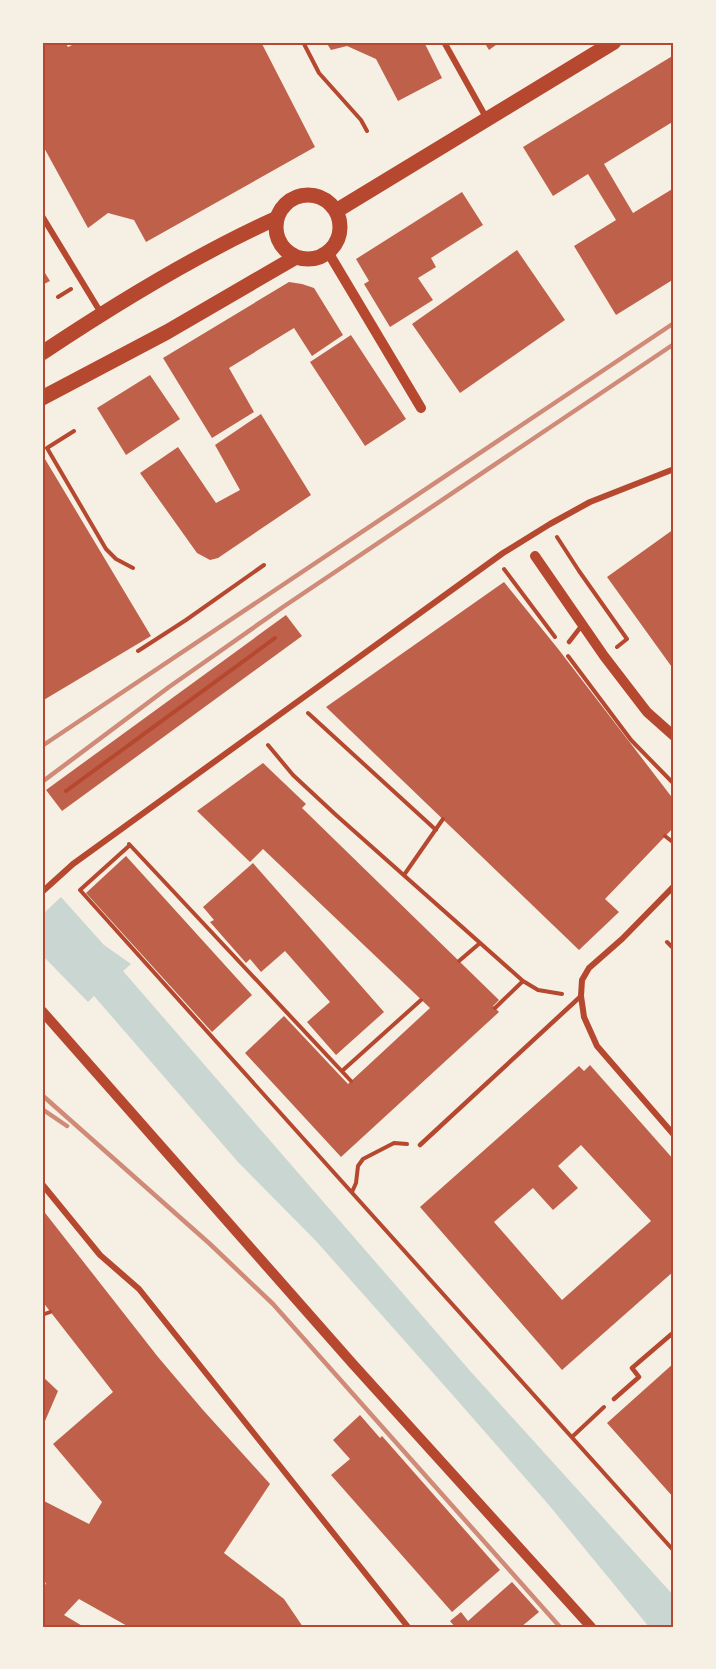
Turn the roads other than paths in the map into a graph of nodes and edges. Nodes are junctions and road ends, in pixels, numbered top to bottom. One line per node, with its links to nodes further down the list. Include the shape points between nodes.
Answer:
1 (444, 42): 3 (street)
2 (614, 42): 3 (main road)
3 (487, 119): 4 (main road)
4 (336, 211): 6 (main road, via 326,200 304,195 285,205); 7 (main road, via 339,233)
5 (42, 216): 9 (street)
6 (277, 218): 8 (main road, via 279,241); 9 (main road, via 240,234)
7 (328, 252): 8 (main road, via 309,259); 12 (street)
8 (296, 257): 11 (main road)
9 (102, 314): 10 (main road)
10 (42, 353)
11 (42, 398)
12 (421, 408)
13 (674, 469): 19 (street, via 590,502 496,559 74,864)
14 (535, 556): 15 (street)
15 (583, 624): 16 (lane); 17 (street, via 647,712)
16 (569, 642)
17 (674, 736)
18 (674, 886): 20 (street, via 589,968 582,980)
19 (42, 892)
20 (581, 996): 22 (street, via 584,1017 597,1046); 23 (lane)
21 (42, 1011): 28 (street)
22 (674, 1134)
23 (420, 1145)
24 (42, 1184): 27 (street, via 100,1256 139,1289)
25 (674, 1332): 26 (lane, via 632,1368 639,1377)
26 (614, 1399)
27 (408, 1627)
28 (591, 1627)

